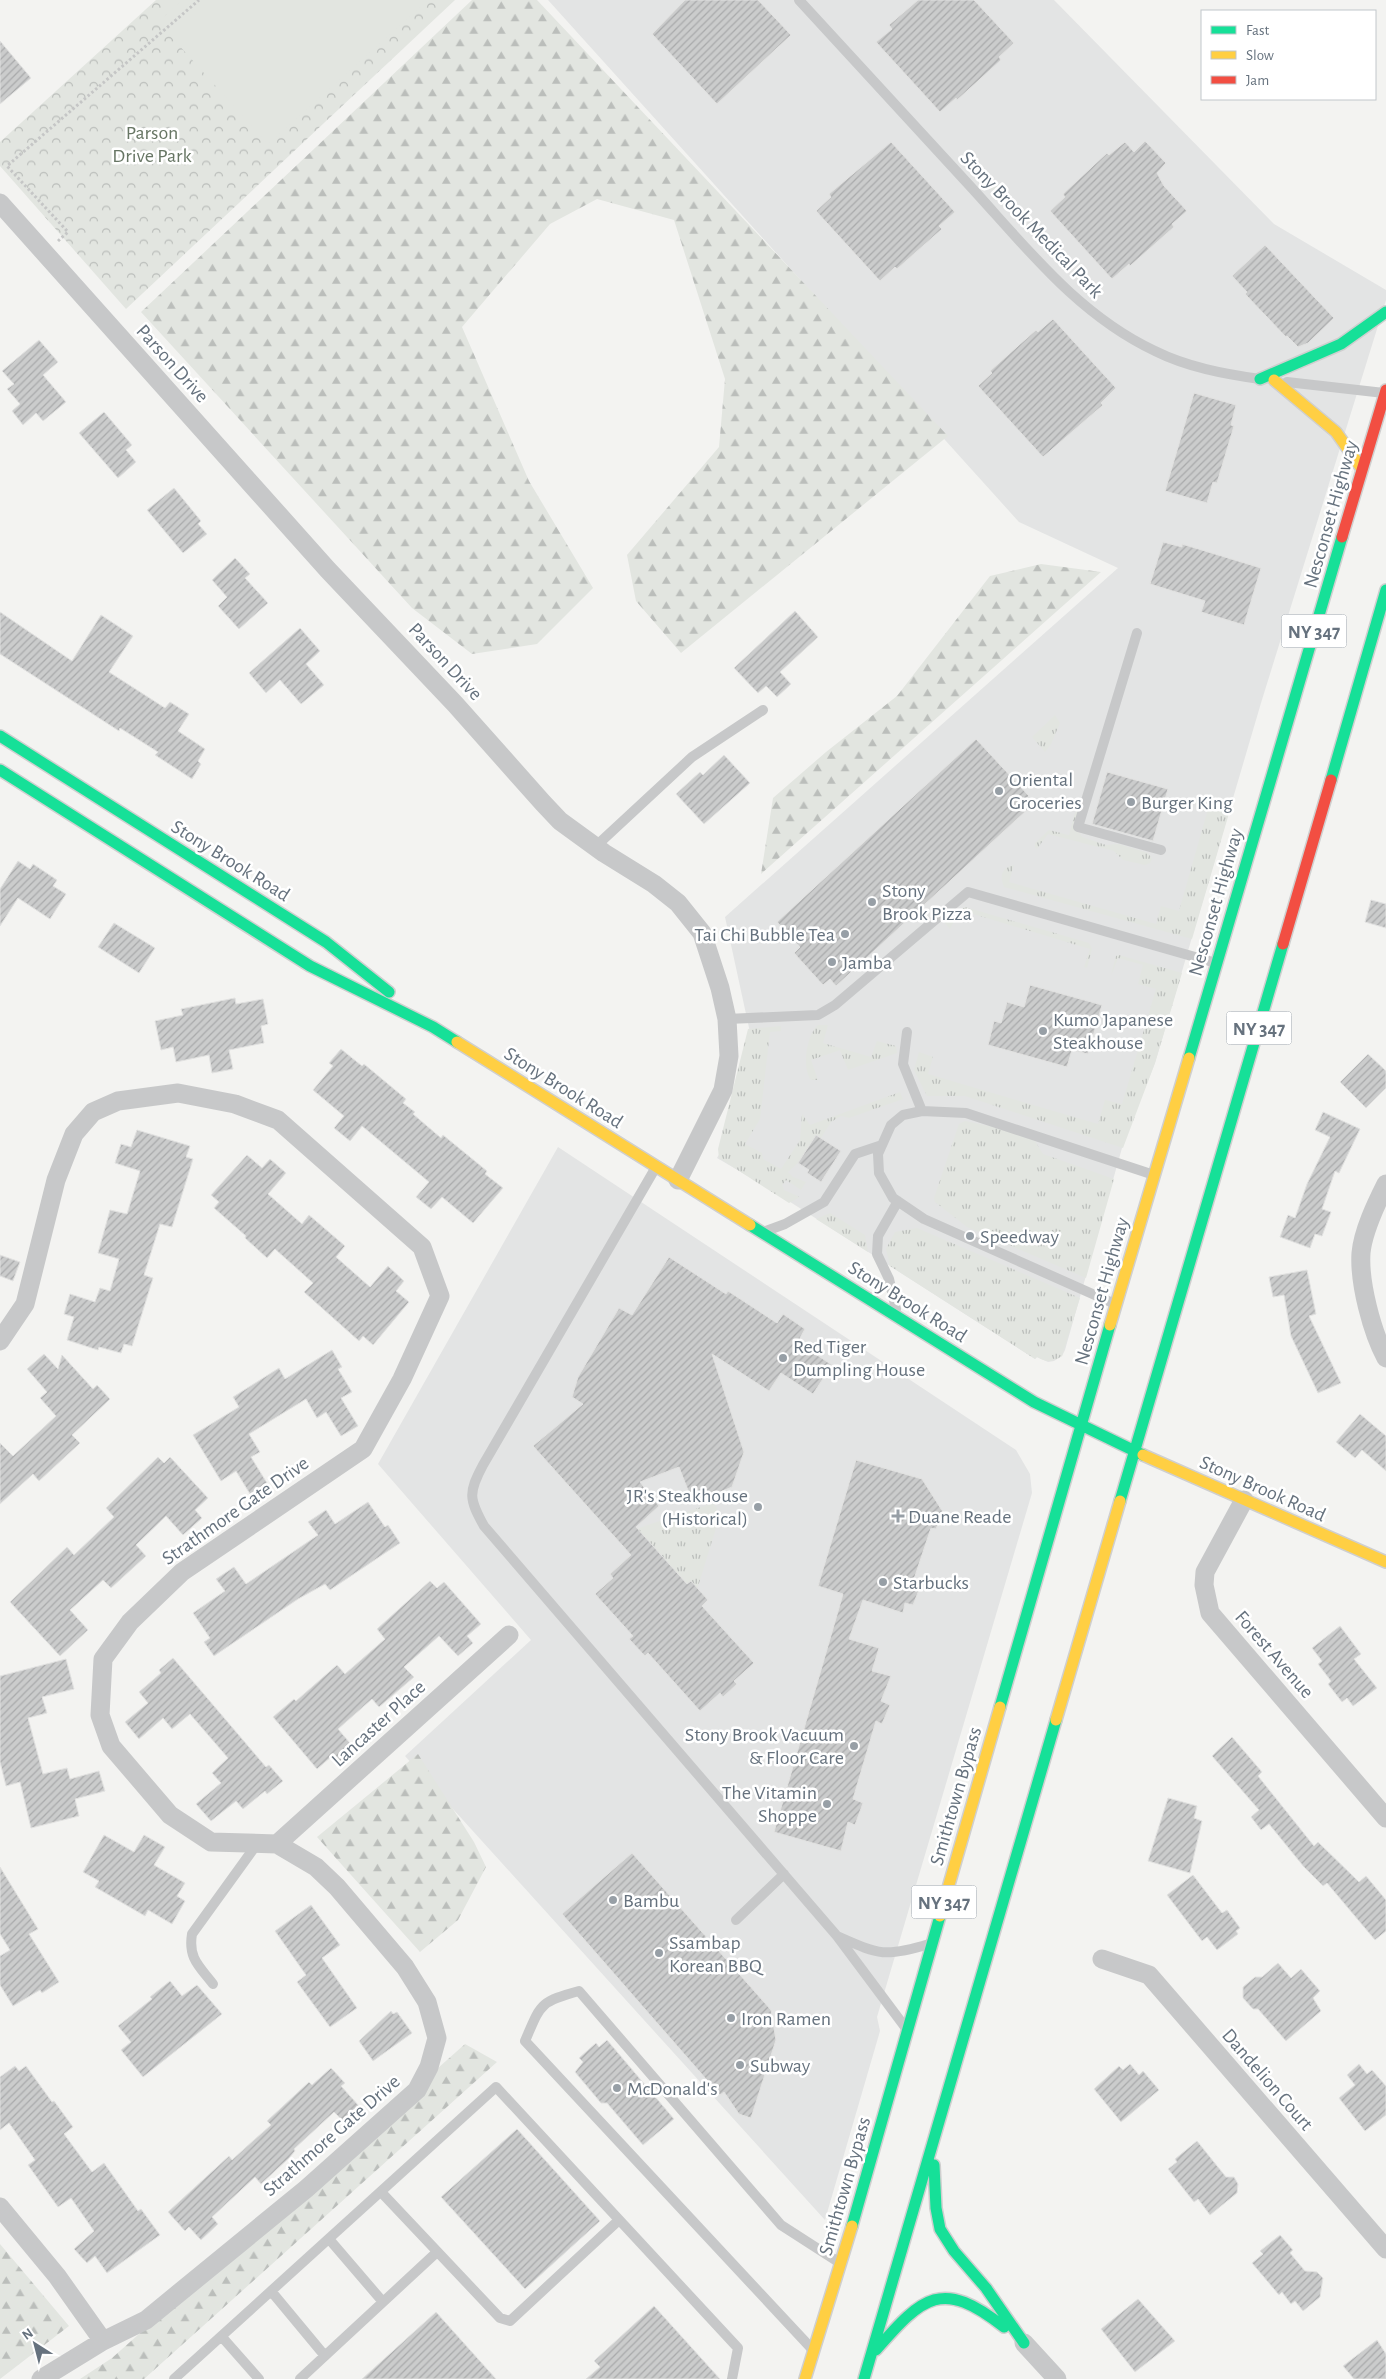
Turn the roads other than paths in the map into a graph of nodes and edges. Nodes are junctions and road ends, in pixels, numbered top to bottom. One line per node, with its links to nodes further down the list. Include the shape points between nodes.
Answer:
1 (799, 0): 4 (lane, Stony Brook Medical Park, via 1047,270 1092,312 1131,338 1178,360 1229,374)
2 (0, 203): 13 (street, Parson Drive, via 328,570 456,704 560,821)
3 (1386, 312): 4 (main road, via 1335,349)
4 (1260, 378): 5 (lane, Stony Brook Medical Park)
5 (1274, 380): 6 (lane, Stony Brook Medical Park); 7 (main road, via 1336,432)
6 (1386, 392): 7 (main road, Nesconset Highway / NY 347)
7 (1362, 469): 15 (main road, Nesconset Highway / NY 347)
8 (1386, 590): 32 (main road, NY 347)
9 (1136, 633): 14 (lane, via 1078,827)
10 (763, 710): 13 (lane, via 692,757)
11 (0, 736): 17 (main road, Stony Brook Road, via 326,942)
12 (0, 770): 17 (main road, Stony Brook Road, via 310,966)
13 (595, 847): 16 (street, Parson Drive, via 678,902 702,932)
14 (1161, 850)
15 (1217, 963): 16 (lane, via 968,892 835,1005 818,1015); 22 (main road, Nesconset Highway / NY 347)
16 (726, 1018): 23 (street, Parson Drive, via 729,1056 723,1090)
17 (433, 1028): 21 (main road, Stony Brook Road)
18 (907, 1032): 19 (lane, via 903,1064)
19 (922, 1111): 20 (lane, via 904,1115 891,1124); 22 (lane, via 966,1113)
20 (882, 1146): 25 (lane, via 878,1154 879,1173); 26 (lane, via 855,1154 824,1202)
21 (656, 1166): 23 (main road, Stony Brook Road); 39 (lane, via 482,1465 472,1485 473,1506 484,1526)
22 (1155, 1176): 27 (main road, Nesconset Highway / NY 347)
23 (678, 1180): 26 (main road, Stony Brook Road)
24 (1386, 1184): 30 (street, via 1361,1252 1366,1302)
25 (898, 1201): 27 (lane, via 924,1219); 28 (lane, via 878,1236 877,1254 889,1279)
26 (762, 1233): 28 (main road, Stony Brook Road)
27 (1117, 1305): 31 (main road, Nesconset Highway / NY 347)
28 (897, 1315): 31 (main road, Stony Brook Road, via 1034,1402)
29 (0, 1341): 37 (street, Strathmore Gate Drive, via 26,1304 56,1180 74,1134 93,1112 118,1100 178,1093 235,1104 278,1120 422,1248 440,1296 402,1379 363,1449 182,1572 130,1622 103,1659 100,1715 111,1746 170,1815 211,1842)
30 (1386, 1358)
31 (1081, 1425): 32 (main road, Stony Brook Road); 42 (main road, Smithtown Bypass / NY 347)
32 (1135, 1450): 33 (main road, Stony Brook Road); 46 (main road, NY 347)
33 (1244, 1500): 34 (main road, Stony Brook Road); 36 (street, Forest Avenue, via 1205,1572 1204,1585 1210,1612)
34 (1386, 1562)
35 (509, 1635): 38 (street, Lancaster Place)
36 (1386, 1818)
37 (257, 1844): 38 (street, Strathmore Gate Drive); 44 (lane, via 192,1934 190,1947 194,1961)
38 (277, 1844): 57 (street, Strathmore Gate Drive, via 316,1868 337,1887 405,1967 427,2002 437,2038 429,2067 417,2090 306,2189 146,2320)
39 (784, 1874): 40 (lane); 41 (lane)
40 (736, 1920)
41 (837, 1936): 42 (lane, via 882,1953 905,1951); 45 (lane)
42 (932, 1943): 45 (main road, Smithtown Bypass / NY 347)
43 (1102, 1960): 51 (street, Dandelion Court, via 1148,1975)
44 (213, 1984)
45 (908, 2030): 53 (main road, Smithtown Bypass / NY 347)
46 (934, 2139): 58 (main road, via 936,2208 940,2229); 60 (main road, NY 347)
47 (381, 2192): 49 (lane, via 496,2087); 50 (lane); 52 (lane)
48 (0, 2207): 57 (street, via 58,2276)
49 (619, 2220): 52 (lane, via 510,2321 500,2318); 67 (lane, via 738,2348)
50 (328, 2239): 54 (lane); 55 (lane)
51 (1386, 2249)
52 (437, 2252): 55 (lane)
53 (841, 2263): 59 (main road, Smithtown Bypass / NY 347); 59 (lane, via 781,2225 579,1991 551,1999 539,2009 525,2042)
54 (271, 2291): 56 (lane); 61 (lane)
55 (382, 2302): 61 (lane)
56 (222, 2336): 62 (lane); 65 (lane)
57 (103, 2341): 63 (street, Strathmore Gate Drive)
58 (1024, 2343): 60 (main road, via 976,2306 954,2298 942,2298 919,2306); 70 (street)
59 (814, 2351): 68 (main road, Smithtown Bypass / NY 347)
60 (872, 2355): 69 (main road, NY 347)
61 (325, 2356): 66 (lane)
62 (186, 2375): 64 (lane)
63 (41, 2379)
64 (174, 2379)
65 (259, 2379)
66 (300, 2379)
67 (732, 2379)
68 (806, 2379)
69 (864, 2379)
70 (1057, 2379)

